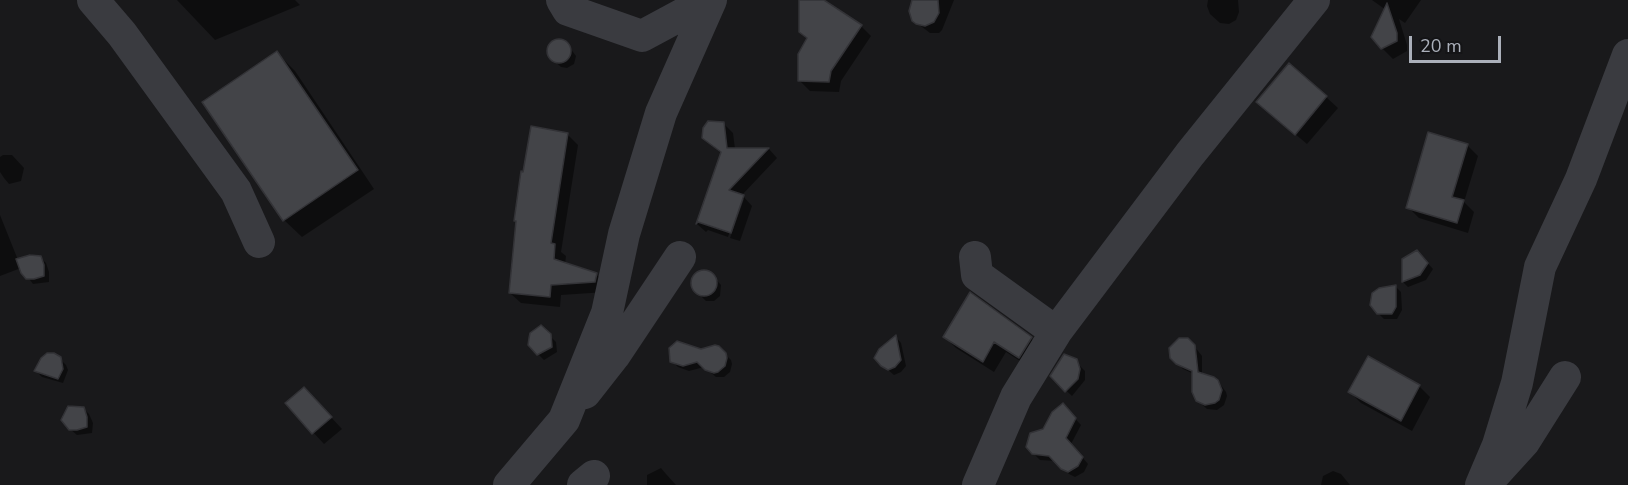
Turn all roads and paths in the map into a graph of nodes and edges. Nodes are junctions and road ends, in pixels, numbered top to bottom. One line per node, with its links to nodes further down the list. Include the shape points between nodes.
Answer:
1 (93, 0): 6 (street, via 236,191)
2 (710, 0): 4 (street, via 642,36); 11 (street, via 661,113 624,234 607,314)
3 (1314, 0): 9 (street, via 1190,154)
4 (558, 3)
5 (1628, 55): 14 (street, via 1581,179 1540,267 1517,383)
6 (259, 242)
7 (680, 257): 11 (street, via 614,356)
8 (975, 257): 9 (street, via 977,275)
9 (1056, 332): 13 (street, via 1016,397)
10 (1565, 377): 14 (street, via 1524,442)
11 (564, 420): 12 (street)
12 (509, 485)
13 (978, 485)
14 (1482, 485)

